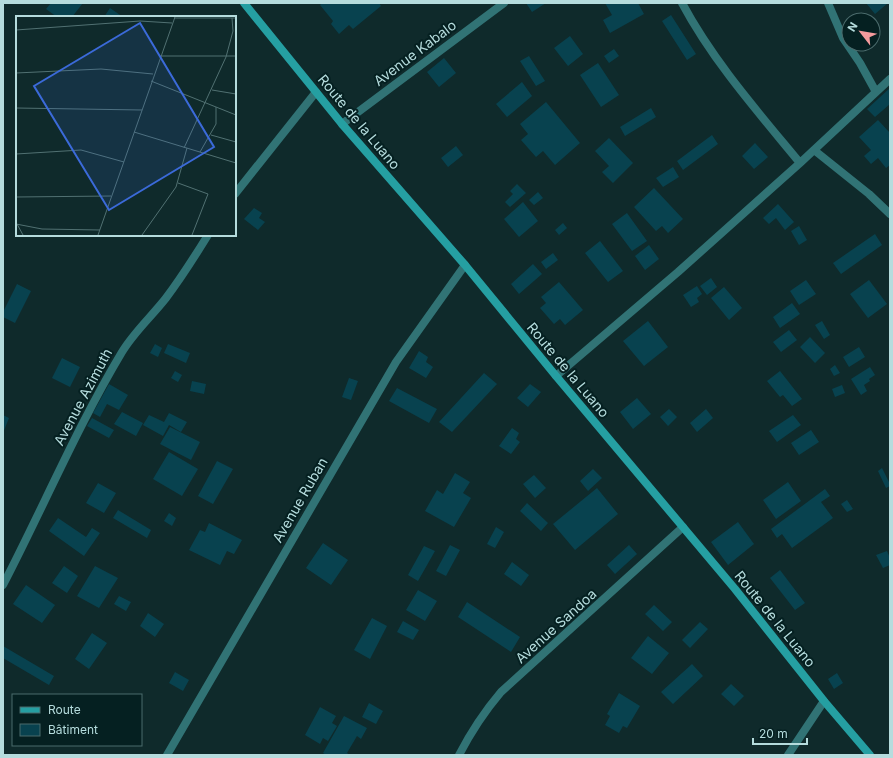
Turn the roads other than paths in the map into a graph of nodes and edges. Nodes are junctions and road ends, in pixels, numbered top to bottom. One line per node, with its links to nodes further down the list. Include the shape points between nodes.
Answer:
1 (244, 3): 6 (street, Route de la Luano)
2 (504, 3): 8 (street, Avenue Kabalo)
3 (682, 3): 10 (street, via 732,79)
4 (828, 3): 7 (street, via 843,38)
5 (890, 79): 7 (street)
6 (316, 92): 8 (street, Route de la Luano); 11 (street)
7 (876, 92): 9 (street)
8 (342, 124): 14 (street, Route de la Luano)
9 (814, 150): 10 (street); 12 (street)
10 (800, 163): 15 (street)
11 (236, 193)
12 (890, 214)
13 (207, 236): 17 (street, Avenue Azimuth, via 165,299 123,350 83,422)
14 (465, 265): 15 (street, Route de la Luano); 19 (street, Avenue Ruban, via 396,362)
15 (556, 376): 16 (street, Route de la Luano)
16 (683, 527): 18 (street, Route de la Luano); 20 (street, Avenue Sandoa, via 501,692 484,711)
17 (3, 585)
18 (824, 701): 21 (street); 22 (street, Route de la Luano)
19 (167, 755)
20 (459, 755)
21 (788, 755)
22 (870, 755)

